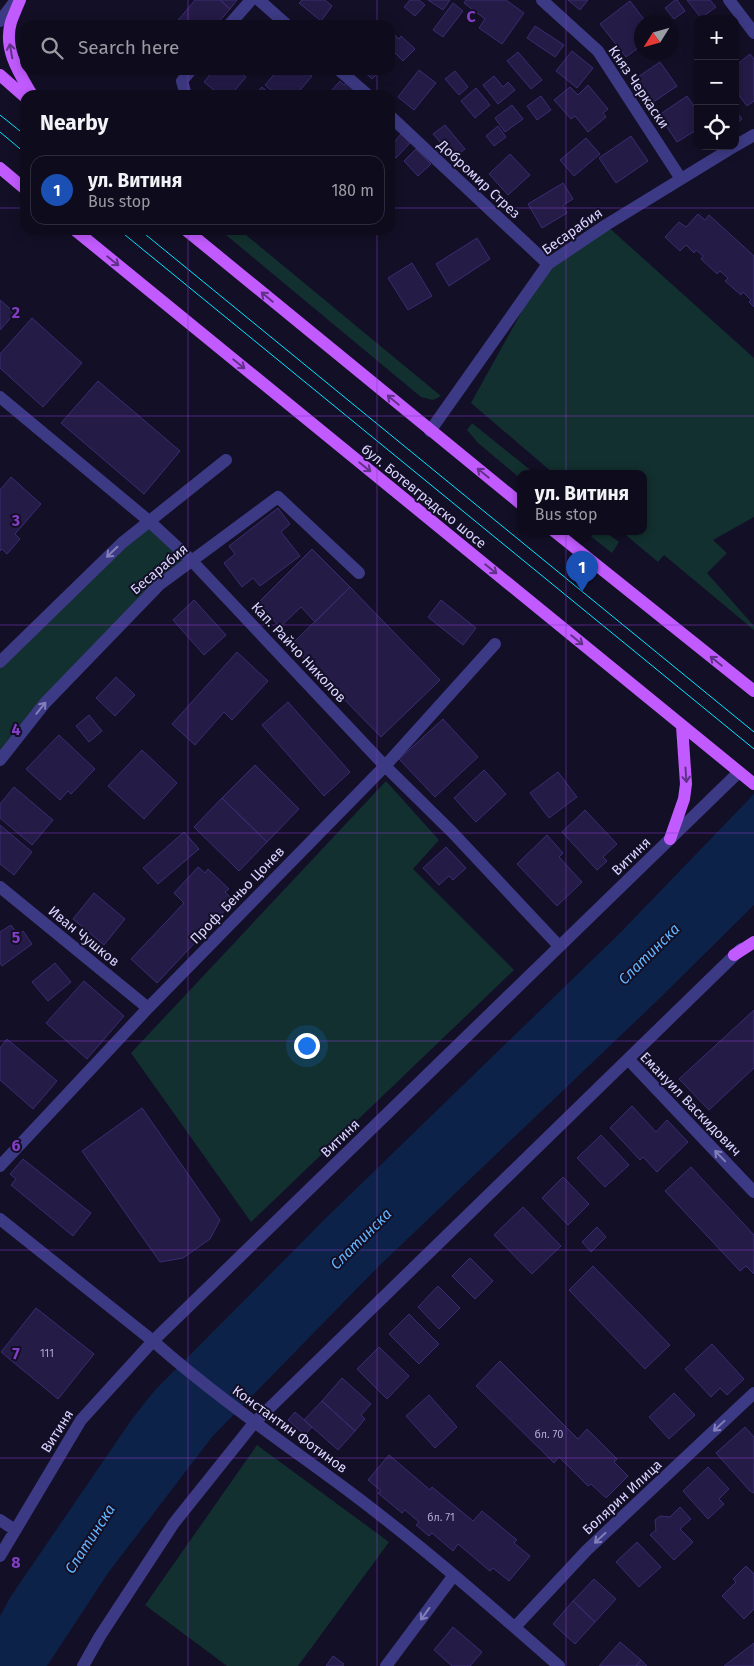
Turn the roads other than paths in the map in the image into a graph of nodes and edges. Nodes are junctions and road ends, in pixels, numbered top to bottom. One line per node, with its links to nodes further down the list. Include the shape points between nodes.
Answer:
1 (16, 0): 9 (street)
2 (20, 0): 13 (main road, one-way to 2, via 10,46 11,24)
3 (251, 0): 7 (street)
4 (259, 0): 8 (street)
5 (542, 0): 25 (street, Княз Черкаски, via 598,51)
6 (729, 0): 10 (street)
7 (234, 20)
8 (282, 20)
9 (0, 21)
10 (754, 33)
11 (0, 75): 19 (main road)
12 (20, 75): 16 (main road, one-way to 12)
13 (20, 75)
14 (187, 75): 17 (street, via 182,81)
15 (345, 75): 18 (street)
16 (29, 90)
17 (185, 90)
18 (362, 90)
19 (20, 93)
20 (395, 121): 29 (street, Добромир Стрез)
21 (754, 134): 22 (street, Бесарабия)
22 (739, 143)
23 (728, 150): 25 (street, Бесарабия)
24 (0, 168): 26 (main road)
25 (681, 178): 29 (street, Бесарабия)
26 (20, 185)
27 (81, 235): 41 (main road, бул. Ботевградско шосе, one-way to 41)
28 (192, 235): 31 (main road, one-way to 28)
29 (548, 264): 31 (street, Бесарабия)
30 (0, 396): 34 (street, Кап. Райчо Николов)
31 (430, 431): 33 (main road, one-way to 31)
32 (226, 460): 34 (street)
33 (517, 501)
34 (149, 521): 36 (street, Кап. Райчо Николов); 39 (street, one-way to 39, via 122,543)
35 (559, 535): 40 (main road, one-way to 35)
36 (191, 560): 37 (street, Бесарабия, via 278,497); 42 (street, Бесарабия, one-way to 36, via 45,703 158,585); 43 (street, Кап. Райчо Николов)
37 (359, 573)
38 (495, 644): 43 (street, Проф. Беньо Цонев)
39 (0, 662)
40 (754, 691)
41 (682, 726): 44 (main road, бул. Ботевградско шосе); 46 (main road, one-way to 46, via 686,784)
42 (0, 760)
43 (385, 766): 50 (street, Кап. Райчо Николов); 52 (street, Проф. Беньо Цонев)
44 (739, 772): 45 (main road, бул. Ботевградско шосе); 46 (street, Витиня)
45 (754, 784)
46 (670, 839): 50 (street, Витиня)
47 (0, 887): 52 (street, Иван Чушков)
48 (754, 936): 51 (street)
49 (754, 942): 51 (main road)
50 (559, 946): 57 (street, Витиня)
51 (734, 955): 53 (street)
52 (148, 1008): 54 (street, Проф. Беньо Цонев)
53 (628, 1059): 55 (street, Емануил Васкидович, one-way to 53); 59 (street)
54 (0, 1166)
55 (754, 1192)
56 (0, 1219): 57 (street, Константин Фотинов)
57 (153, 1342): 59 (street, Константин Фотинов); 61 (street, Витиня, via 81,1420)
58 (754, 1393): 64 (street, Болярин Илица, one-way to 64, via 587,1550)
59 (254, 1423): 63 (street, Константин Фотинов, via 347,1490); 65 (street, via 174,1523)
60 (0, 1520): 61 (street)
61 (15, 1530): 62 (street, Витиня)
62 (0, 1556)
63 (454, 1575): 64 (street, Константин Фотинов); 66 (street, one-way to 66)
64 (514, 1627): 67 (street, Константин Фотинов)
65 (83, 1666)
66 (386, 1666)
67 (559, 1666)

